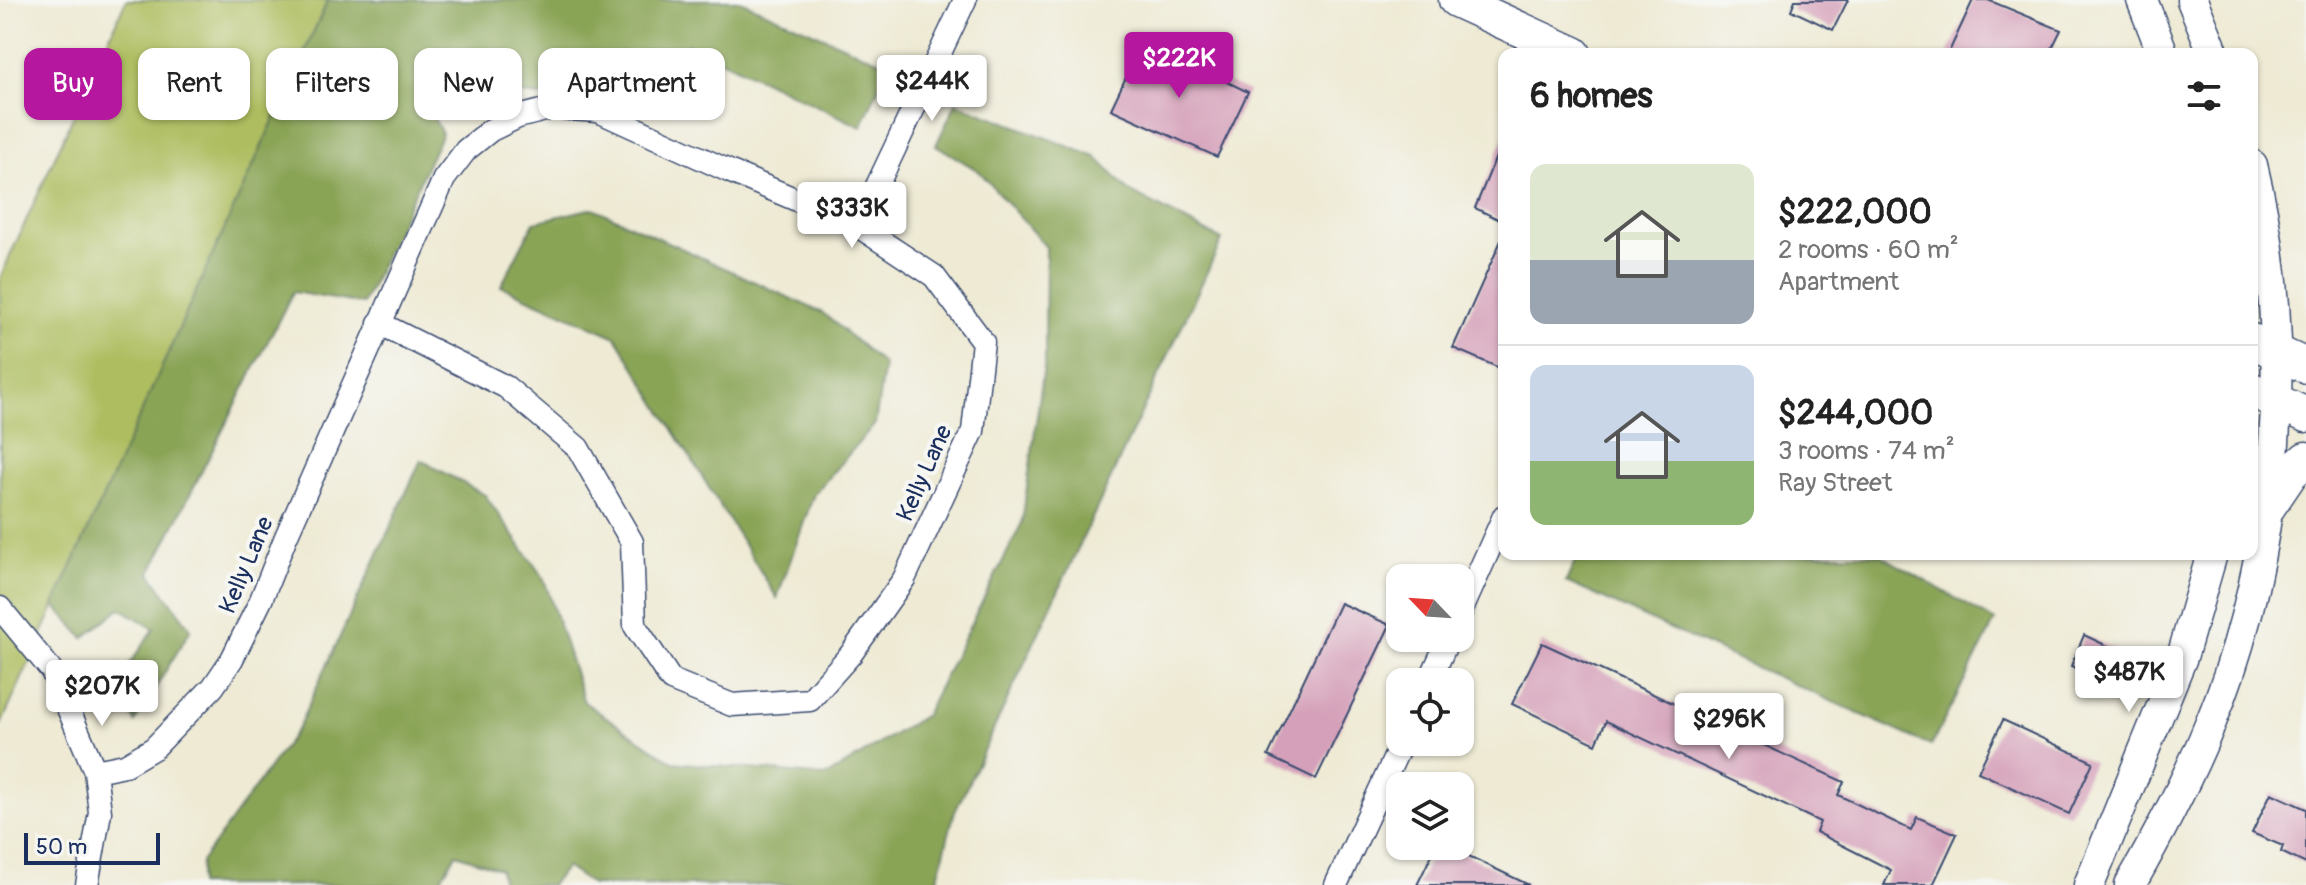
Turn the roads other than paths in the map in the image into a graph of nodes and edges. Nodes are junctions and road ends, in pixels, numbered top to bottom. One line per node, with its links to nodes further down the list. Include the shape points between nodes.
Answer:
1 (965, 0): 9 (street)
2 (1456, 0): 5 (main road)
3 (2142, 0): 6 (main road)
4 (2192, 0): 7 (main road)
5 (1561, 48)
6 (2161, 48)
7 (2212, 48)
8 (2258, 198): 11 (main road)
9 (858, 226): 10 (street, Kelly Lane, via 598,111 553,108 491,130 466,150 444,179); 10 (street, Kelly Lane, via 934,276 983,342 973,431 904,579 851,654 810,700 732,705 671,680 635,626 632,542 578,448 506,387)
10 (379, 323): 21 (street, Kelly Lane, via 232,659 213,687 154,748 125,765)
11 (2278, 353): 12 (main road)
12 (2263, 396): 13 (main road); 15 (main road, via 2273,455)
13 (2306, 415)
14 (2306, 459): 15 (main road)
15 (2268, 507): 25 (main road, via 2244,622 2210,727)
16 (1498, 529): 18 (street)
17 (2210, 560): 24 (main road, via 2182,657)
18 (1474, 583)
19 (0, 608): 21 (street, via 52,671)
20 (1396, 756): 23 (street)
21 (95, 771): 22 (street, via 100,812)
22 (87, 885)
23 (1336, 885)
24 (2089, 885)
25 (2130, 885)

